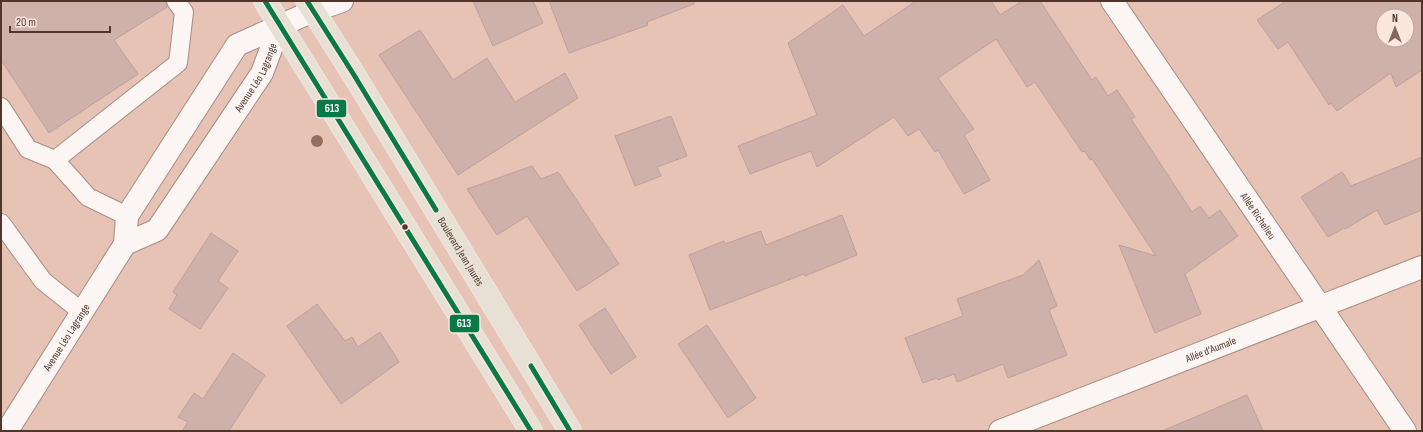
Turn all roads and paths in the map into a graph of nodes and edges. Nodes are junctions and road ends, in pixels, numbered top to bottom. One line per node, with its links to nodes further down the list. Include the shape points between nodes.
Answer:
1 (176, 1): 8 (lane, via 184,12 178,63)
2 (265, 1): 6 (main road)
3 (342, 1): 5 (street)
4 (1112, 1): 13 (street, Allée Richelieu)
5 (310, 6): 6 (street); 17 (main road, Boulevard Jean Jaurès)
6 (280, 25): 9 (street, Avenue Léo Lagrange, via 237,45); 11 (street, Avenue Léo Lagrange, via 262,74 157,230); 16 (main road)
7 (1, 107): 8 (lane, via 28,149)
8 (55, 160): 9 (lane, via 88,198)
9 (127, 216): 11 (street, Avenue Léo Lagrange)
10 (1, 223): 14 (lane, via 43,281)
11 (124, 244): 14 (street, Avenue Léo Lagrange)
12 (1422, 267): 13 (street, Allée d'Aumale)
13 (1320, 306): 18 (street, Allée d'Aumale); 19 (street, Allée Richelieu)
14 (82, 312): 15 (street, Avenue Léo Lagrange)
15 (7, 431)
16 (531, 431)
17 (570, 431)
18 (1000, 431)
19 (1405, 431)

